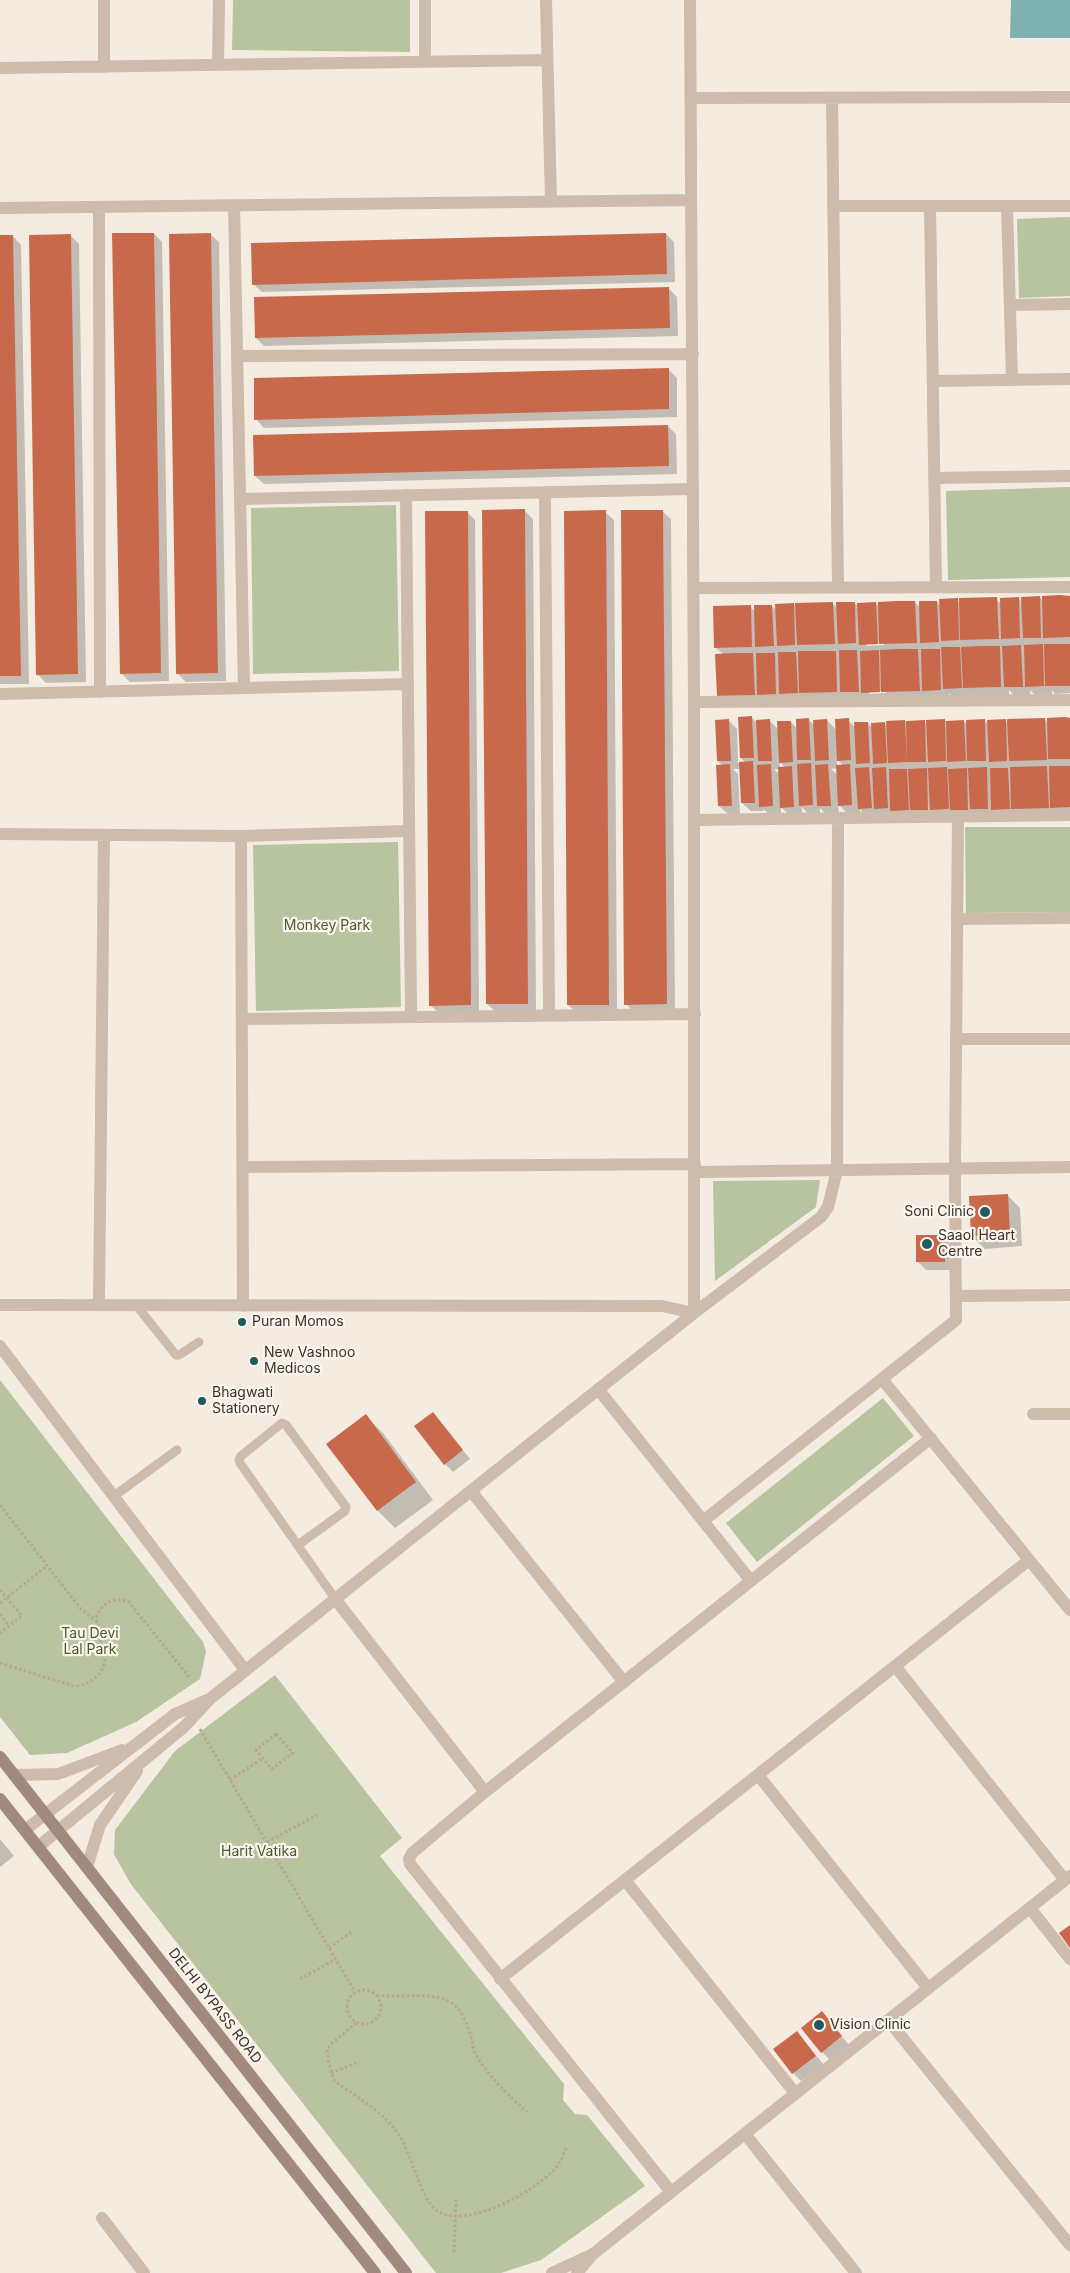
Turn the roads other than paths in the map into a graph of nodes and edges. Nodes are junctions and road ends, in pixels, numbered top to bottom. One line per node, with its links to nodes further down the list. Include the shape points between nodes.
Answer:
1 (104, 0): 10 (street)
2 (219, 0): 8 (street)
3 (425, 0): 7 (street)
4 (546, 0): 6 (street)
5 (690, 0): 12 (street)
6 (546, 60): 7 (street); 15 (street)
7 (425, 62): 8 (street)
8 (218, 65): 10 (street)
9 (0, 68): 10 (street)
10 (104, 68)
11 (1070, 97): 13 (street)
12 (691, 98): 13 (street); 14 (street)
13 (832, 98): 17 (street)
14 (691, 200): 15 (street); 25 (street)
15 (551, 202): 16 (street)
16 (234, 206): 21 (street); 26 (street)
17 (833, 206): 18 (street); 39 (street)
18 (930, 206): 19 (street); 29 (street)
19 (1007, 206): 20 (street); 24 (street)
20 (1070, 206)
21 (99, 207): 22 (street); 42 (street)
22 (0, 208)
23 (1070, 304): 24 (street)
24 (1010, 306): 27 (street)
25 (693, 354): 26 (street); 32 (street)
26 (237, 356): 35 (street)
27 (1012, 380): 28 (street); 29 (street)
28 (1070, 380)
29 (933, 381): 31 (street)
30 (1070, 476): 31 (street)
31 (934, 478): 36 (street)
32 (693, 489): 33 (street); 38 (street)
33 (545, 492): 34 (street); 57 (street)
34 (406, 495): 35 (street); 40 (street)
35 (240, 499): 41 (street)
36 (936, 587): 37 (street); 39 (street)
37 (1070, 587)
38 (694, 588): 39 (street); 45 (street)
39 (838, 588)
40 (408, 684): 41 (street); 50 (street)
41 (244, 688): 42 (street)
42 (100, 692): 43 (street)
43 (0, 694)
44 (1070, 700): 45 (street)
45 (694, 702): 49 (street)
46 (1070, 815): 47 (street)
47 (958, 817): 48 (street); 55 (street)
48 (838, 818): 49 (street); 66 (street)
49 (695, 820): 56 (street)
50 (409, 831): 53 (street); 58 (street)
51 (0, 834): 52 (street)
52 (104, 835): 53 (street); 70 (street)
53 (241, 836): 59 (street)
54 (1070, 918): 55 (street)
55 (957, 919): 60 (street)
56 (695, 1014): 57 (street); 64 (street)
57 (549, 1015): 58 (street)
58 (411, 1017): 59 (street)
59 (242, 1019): 62 (street)
60 (956, 1039): 61 (street); 65 (street)
61 (1070, 1039)
62 (242, 1167): 64 (street); 72 (street)
63 (1070, 1167): 65 (street)
64 (695, 1168): 66 (street); 73 (street)
65 (955, 1169): 66 (street); 68 (street)
66 (837, 1170): 73 (street, via 828,1207 821,1218)
67 (1070, 1295): 68 (street)
68 (956, 1296): 76 (street, via 958,1316 953,1323)
69 (0, 1305): 70 (street)
70 (99, 1305): 71 (street)
71 (136, 1305): 72 (street); 74 (lane, via 176,1355)
72 (243, 1306): 73 (street, via 662,1306)
73 (694, 1313): 77 (street)
74 (199, 1342)
75 (0, 1346): 83 (street)
76 (882, 1378): 80 (street); 84 (street)
77 (598, 1390): 82 (street); 84 (street)
78 (1033, 1414): 79 (street)
79 (1070, 1414)
80 (931, 1438): 86 (street); 87 (street)
81 (177, 1450): 83 (lane)
82 (471, 1491): 88 (street); 92 (street)
83 (114, 1496): 91 (street)
84 (703, 1522): 87 (street)
85 (298, 1545): 85 (lane, via 239,1460 282,1423 346,1507 345,1511); 88 (lane)
86 (1029, 1560): 89 (street); 90 (street)
87 (751, 1581): 92 (street)
88 (336, 1600): 91 (street); 99 (street)
89 (1070, 1610)
90 (895, 1666): 98 (street); 106 (street)
91 (245, 1670): 93 (street)
92 (624, 1682): 99 (street)
93 (211, 1698): 94 (street, via 175,1714); 96 (street)
94 (134, 1746): 97 (street, via 58,1774); 101 (street)
95 (0, 1757): 97 (main road, DELHI BYPASS ROAD)
96 (146, 1759): 103 (street); 105 (street, via 100,1825)
97 (14, 1774): 101 (main road, DELHI BYPASS ROAD)
98 (758, 1775): 107 (street); 111 (street)
99 (485, 1792): 110 (street, via 409,1859)
100 (0, 1799): 102 (main road)
101 (45, 1814): 102 (street); 103 (main road, DELHI BYPASS ROAD)
102 (24, 1830): 104 (main road)
103 (58, 1830): 104 (street); 105 (main road, DELHI BYPASS ROAD)
104 (38, 1847): 121 (main road)
105 (87, 1867): 122 (main road, DELHI BYPASS ROAD)
106 (1067, 1878): 108 (street)
107 (625, 1880): 110 (street); 113 (street)
108 (1030, 1908): 109 (street); 111 (street)
109 (1070, 1959)
110 (500, 1979): 115 (street)
111 (928, 1988): 112 (street)
112 (888, 2020): 113 (street); 117 (street)
113 (796, 2094): 114 (street)
114 (745, 2134): 115 (street); 124 (street)
115 (671, 2192): 118 (street)
116 (102, 2218): 120 (street)
117 (1070, 2245)
118 (593, 2254): 119 (street); 123 (street)
119 (552, 2272)
120 (144, 2273)
121 (375, 2273)
122 (406, 2273)
123 (577, 2273)
124 (856, 2273)

